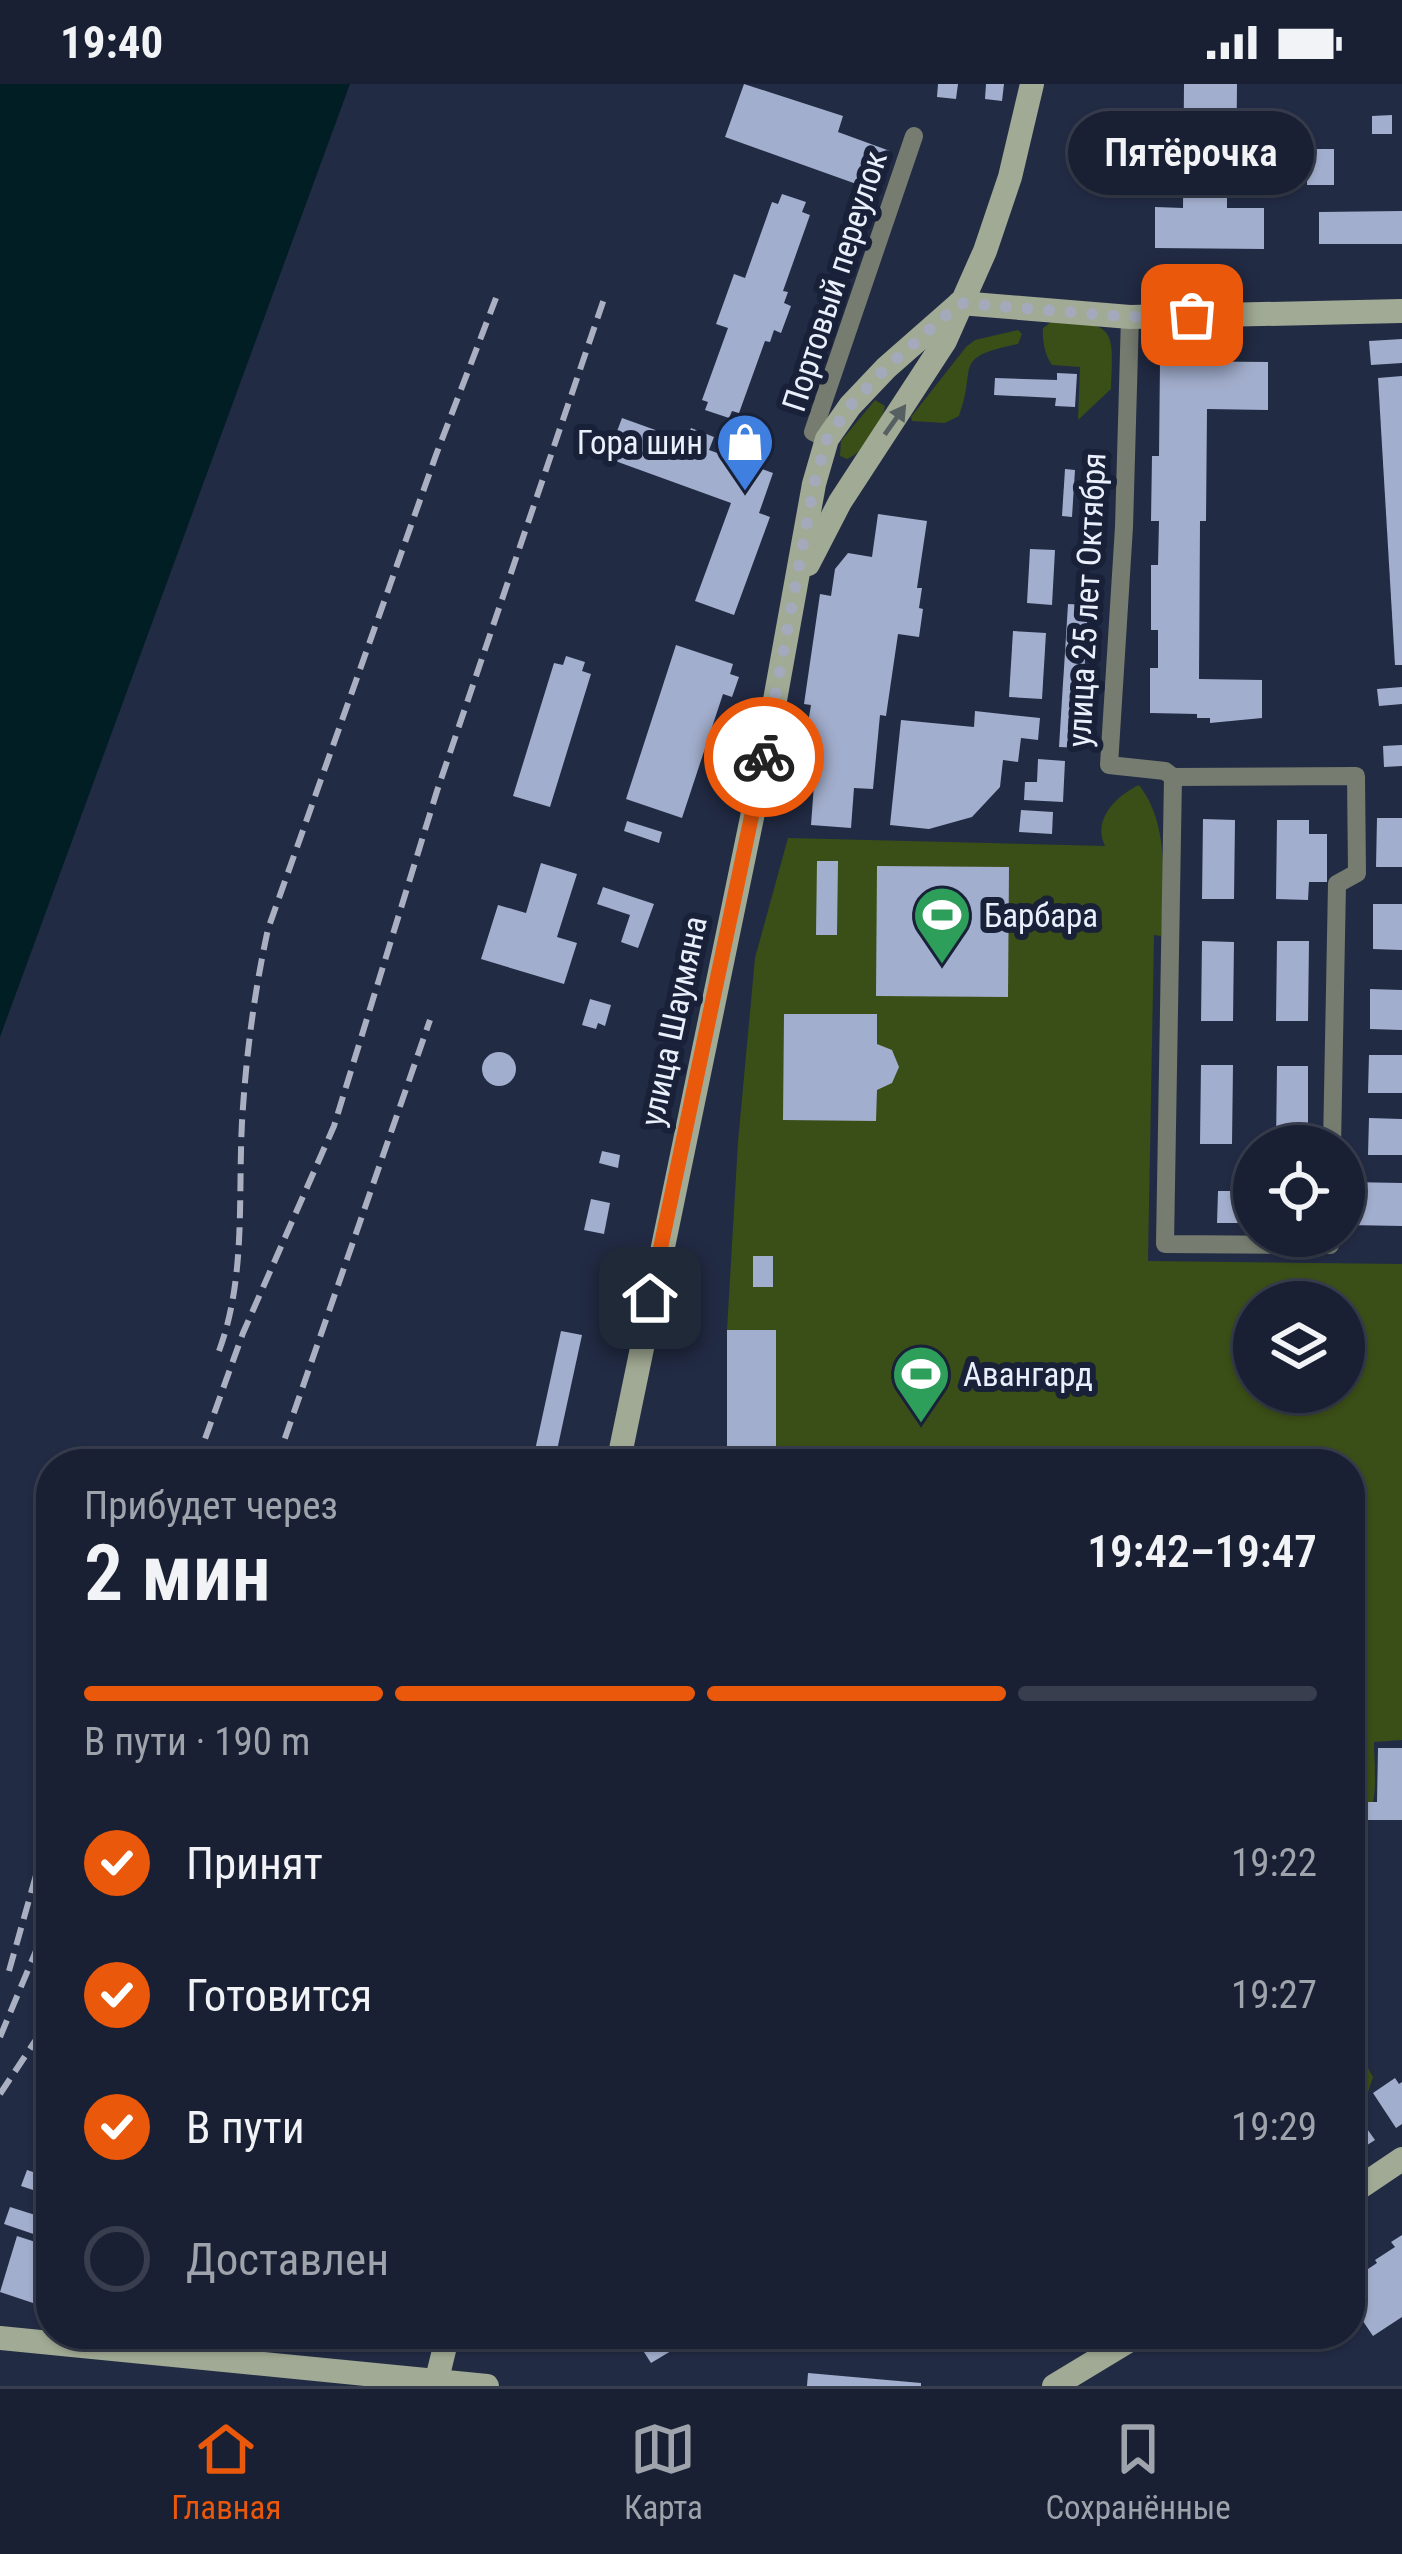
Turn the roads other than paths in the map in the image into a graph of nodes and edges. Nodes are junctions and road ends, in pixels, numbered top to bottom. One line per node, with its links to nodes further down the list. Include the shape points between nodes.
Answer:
1 (1032, 84): 3 (main road, via 1010,177)
2 (914, 136): 6 (street, Портовый переулок, via 813,432)
3 (960, 303): 5 (main road); 6 (main road, улица Шаумяна, via 886,368); 7 (main road, улица Шаумяна, one-way to 3, via 923,380)
4 (1402, 311): 5 (main road)
5 (1130, 317): 9 (street, улица 25 лет Октября, via 1109,765)
6 (827, 439): 7 (main road, via 832,458); 8 (main road, улица Шаумяна)
7 (863, 465): 8 (main road, улица Шаумяна)
8 (794, 592): 12 (main road, улица Шаумяна)
9 (1173, 777): 10 (street, via 1356,776 1357,873 1337,884); 11 (street, via 1165,1244)
10 (1332, 1125)
11 (1233, 1244)
12 (621, 1449)
13 (1402, 2159): 14 (main road)
14 (1365, 2184)
15 (0, 2338): 16 (main road)
16 (36, 2341)
17 (117, 2349): 22 (main road)
18 (444, 2349): 22 (main road)
19 (1112, 2349): 21 (street)
20 (1118, 2349): 21 (main road)
21 (1115, 2351): 24 (main road)
22 (437, 2379): 23 (main road)
23 (487, 2386)
24 (1054, 2386)

